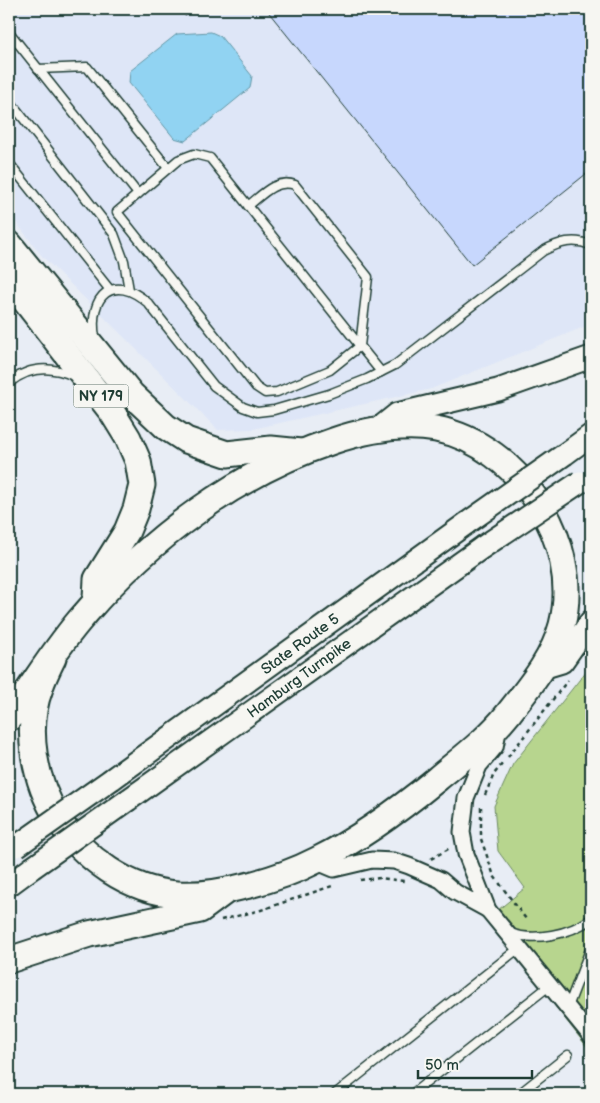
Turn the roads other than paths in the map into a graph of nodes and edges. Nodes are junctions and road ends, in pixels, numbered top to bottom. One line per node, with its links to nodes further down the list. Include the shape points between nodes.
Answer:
1 (9, 32): 2 (lane)
2 (38, 69): 5 (lane, via 87,67); 6 (lane)
3 (9, 100): 9 (lane)
4 (9, 162): 13 (lane)
5 (168, 168): 6 (lane); 7 (lane, via 194,154 210,158)
6 (138, 194): 8 (lane, via 117,212)
7 (248, 206): 15 (lane); 15 (lane, via 277,184 285,182 294,185 307,200 368,277)
8 (126, 224): 9 (lane); 15 (lane, via 256,387 265,393 277,392 330,370)
9 (114, 234): 14 (lane, via 124,261)
10 (9, 244): 17 (highway, NY 179)
11 (591, 245): 18 (lane, via 574,240 558,243 543,251 395,365)
12 (9, 280): 20 (highway, NY 179)
13 (110, 290): 14 (lane); 17 (lane, via 102,296 93,314)
14 (129, 290): 18 (lane, via 148,303 214,386 229,399 257,412 329,394)
15 (360, 346): 18 (lane)
16 (587, 354): 21 (main road, via 546,374 498,390 397,414)
17 (102, 360): 23 (highway, NY 179, via 153,416 186,440 227,454 271,450)
18 (381, 372)
19 (9, 383): 20 (lane, via 24,372 54,369 73,375)
20 (95, 388): 25 (highway, NY 179, via 128,438 138,461 142,485 127,531 97,579)
21 (377, 430): 23 (highway, via 335,440); 28 (highway, via 411,426 438,429 463,437 511,467 533,492 554,534 565,588 561,630)
22 (591, 435): 31 (main road, State Route 5, bridge)
23 (304, 452): 25 (highway, via 227,492 194,514 127,570)
24 (585, 478): 33 (main road, Hamburg Turnpike, bridge, via 483,546)
25 (96, 601): 27 (highway)
26 (591, 621): 28 (main road, via 562,662)
27 (53, 658): 29 (highway); 34 (highway, via 38,691 33,722 34,755 48,803 64,828 104,867 134,882 177,894)
28 (542, 668): 30 (highway)
29 (9, 718)
30 (500, 723): 32 (highway, via 410,801); 35 (street, via 495,747 474,777 466,798 462,832 466,854)
31 (13, 849)
32 (315, 861): 34 (highway, via 254,884); 35 (street, via 334,869 372,860 402,864 441,880 455,892)
33 (9, 885)
34 (227, 890): 40 (highway, via 200,910 88,934)
35 (488, 910): 37 (street)
36 (591, 919): 37 (lane, via 578,927 544,936 523,938)
37 (505, 931): 39 (street)
38 (591, 947): 42 (lane)
39 (519, 948): 41 (street); 45 (lane)
40 (9, 960)
41 (549, 986): 42 (street); 46 (lane)
42 (568, 1008): 43 (street)
43 (591, 1036)
44 (568, 1056): 47 (lane)
45 (335, 1094)
46 (412, 1094)
47 (519, 1094)

